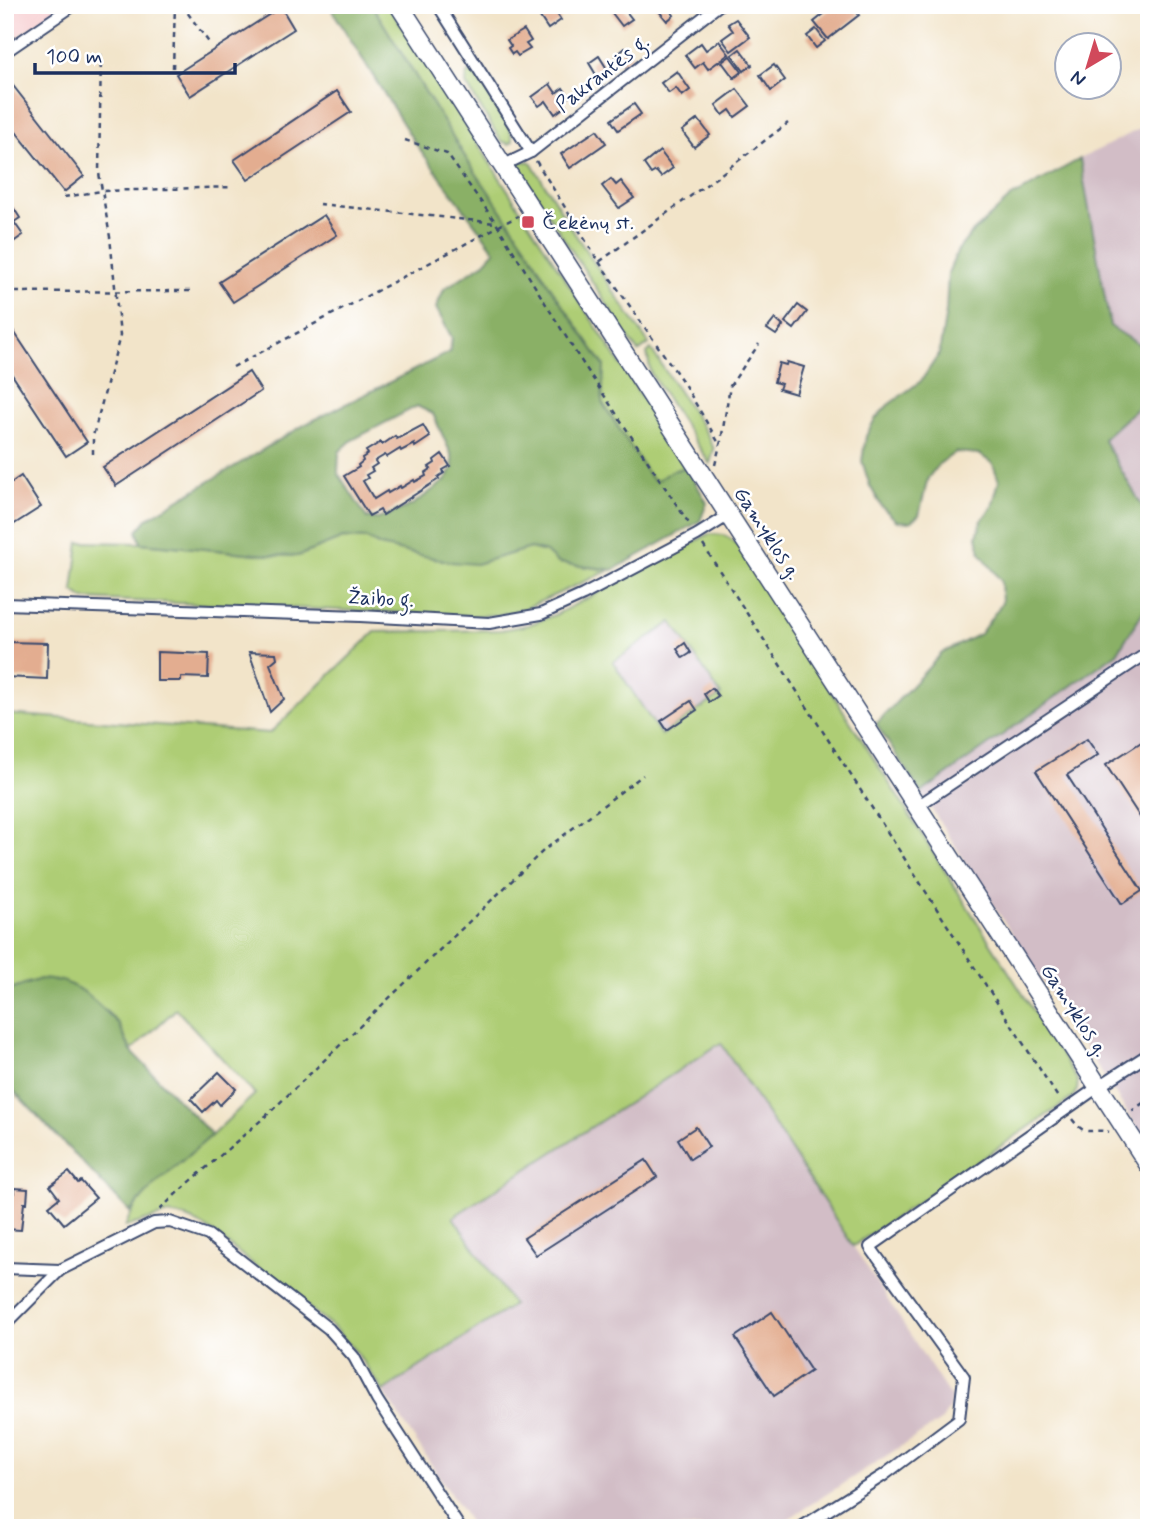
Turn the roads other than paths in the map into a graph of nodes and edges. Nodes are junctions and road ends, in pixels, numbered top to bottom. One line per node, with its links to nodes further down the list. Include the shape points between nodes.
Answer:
1 (74, 5): 5 (street)
2 (399, 5): 7 (main road, Gamyklos g.)
3 (438, 5): 6 (street)
4 (719, 5): 6 (street, Pakrantės g.)
5 (5, 52)
6 (531, 152): 7 (street, Pakrantės g.)
7 (504, 165): 8 (main road, Gamyklos g.)
8 (729, 514): 9 (street, Žaibo g., via 583,595 541,614 489,623); 11 (main road, Gamyklos g.)
9 (5, 604)
10 (1149, 652): 11 (street)
11 (916, 807): 13 (main road, Gamyklos g.)
12 (1149, 1054): 13 (street)
13 (1098, 1087): 14 (main road, Gamyklos g.); 19 (street, via 870,1247 964,1377 959,1419 884,1475)
14 (1149, 1165)
15 (5, 1268): 16 (street)
16 (61, 1270): 17 (street); 18 (street, via 154,1223 170,1222 208,1235 329,1329 354,1357 376,1400)
17 (5, 1325)
18 (460, 1528)
19 (800, 1528)

